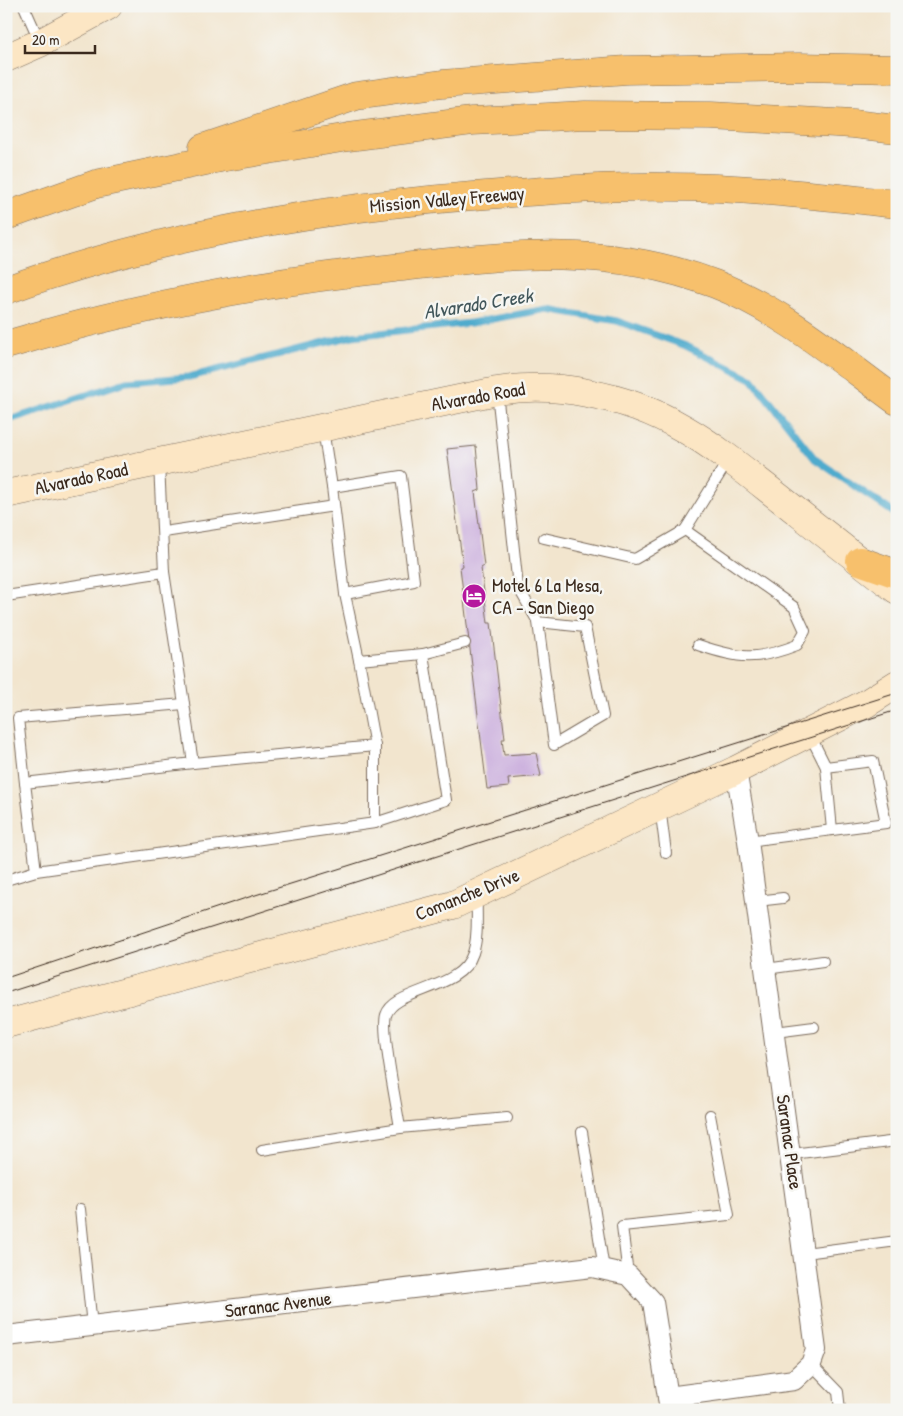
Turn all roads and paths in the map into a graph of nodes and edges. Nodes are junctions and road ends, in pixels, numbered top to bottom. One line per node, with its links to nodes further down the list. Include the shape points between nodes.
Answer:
1 (24, 6): 3 (lane)
2 (108, 6): 3 (street)
3 (40, 43): 4 (street)
4 (6, 58)
5 (897, 69): 7 (highway, via 626,70 442,84 356,96)
6 (897, 129): 7 (highway, via 711,116 585,114 472,121 220,158)
7 (96, 184): 9 (highway)
8 (897, 204): 10 (highway, Mission Valley Freeway, via 806,194 672,187 571,189 402,203 234,228 111,257)
9 (6, 216)
10 (6, 290)
11 (6, 344): 13 (highway, via 174,302 332,275 508,256 584,255 650,264 746,298 801,332)
12 (497, 391): 14 (street, Alvarado Road); 15 (street, Alvarado Road, via 518,387 562,388 617,399 671,420); 29 (lane, via 518,586)
13 (897, 401)
14 (323, 426): 16 (street, Alvarado Road); 17 (lane)
15 (729, 458): 20 (lane); 23 (street, Alvarado Road)
16 (159, 462): 18 (street, Alvarado Road); 21 (lane)
17 (332, 486): 19 (lane); 27 (lane, via 401,476 414,581)
18 (6, 494)
19 (334, 506): 21 (lane); 27 (lane)
20 (685, 530): 22 (lane, via 636,559); 31 (lane, via 794,607 805,631 797,645 771,656 731,656)
21 (164, 532): 24 (lane)
22 (544, 538)
23 (860, 562): 25 (highway); 26 (street, Alvarado Road)
24 (164, 572): 28 (lane); 35 (lane)
25 (897, 574)
26 (897, 590)
27 (345, 594): 33 (lane)
28 (6, 596)
29 (538, 622): 29 (lane, via 544,669 554,745 603,716 585,627)
30 (466, 643): 32 (lane)
31 (698, 645)
32 (423, 654): 33 (lane); 43 (lane, via 446,800)
33 (359, 660): 37 (lane)
34 (897, 684): 36 (street, Comanche Drive)
35 (184, 704): 38 (lane); 41 (lane, via 18,718)
36 (808, 732): 39 (lane); 40 (street, Comanche Drive)
37 (375, 746): 38 (lane); 43 (lane)
38 (193, 763): 41 (lane)
39 (826, 767): 44 (lane); 44 (lane, via 873,761 886,823)
40 (736, 770): 42 (street, Comanche Drive); 45 (street, Saranac Place)
41 (25, 782): 47 (lane)
42 (660, 806): 46 (lane); 49 (street, Comanche Drive)
43 (375, 823): 47 (lane)
44 (832, 830): 45 (lane)
45 (748, 841): 51 (street, Saranac Place)
46 (666, 853)
47 (36, 871): 48 (lane)
48 (6, 880)
49 (477, 895): 54 (street, Comanche Drive, via 418,916); 59 (lane, via 476,943 466,966 446,981 400,1001 386,1014 386,1036)
50 (783, 898): 51 (lane)
51 (757, 901): 53 (street, Saranac Place)
52 (823, 961): 53 (lane)
53 (766, 969): 56 (street, Saranac Place)
54 (6, 1024)
55 (814, 1027): 56 (lane)
56 (775, 1032): 63 (street, Saranac Place)
57 (710, 1115): 68 (lane, via 729,1215 622,1226)
58 (507, 1118): 59 (lane)
59 (400, 1128): 62 (lane)
60 (582, 1132): 67 (lane)
61 (897, 1141): 63 (lane)
62 (262, 1150)
63 (792, 1154): 66 (street, Saranac Place)
64 (80, 1209): 69 (lane)
65 (897, 1241): 66 (lane)
66 (805, 1253): 71 (street, Saranac Place, via 816,1337)
67 (604, 1269): 68 (street, Saranac Avenue); 69 (street, Saranac Avenue, via 550,1271)
68 (628, 1275): 72 (street, via 654,1302)
69 (92, 1326): 70 (street, Saranac Avenue)
70 (6, 1336)
71 (811, 1364): 72 (street, via 794,1380); 73 (lane, via 838,1392)
72 (669, 1403)
73 (840, 1410)

